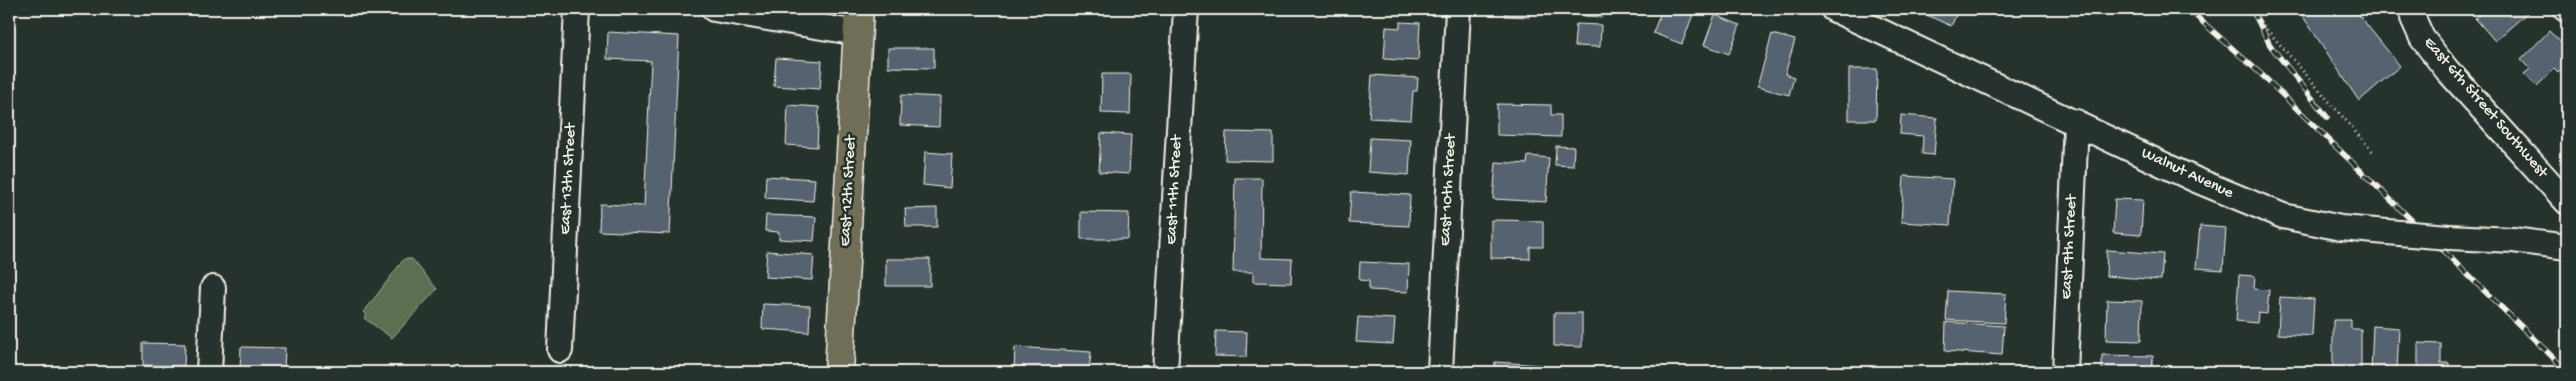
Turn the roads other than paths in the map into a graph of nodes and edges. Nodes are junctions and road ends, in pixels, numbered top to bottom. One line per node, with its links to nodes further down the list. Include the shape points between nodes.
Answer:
1 (577, 9): 12 (street, East 13th Street)
2 (714, 9): 7 (street)
3 (1186, 9): 15 (street, East 11th Street)
4 (1458, 9): 16 (street, East 10th Street)
5 (1833, 9): 8 (street, Walnut Avenue)
6 (2414, 9): 9 (street, East 6th Street Southwest, via 2413,18 2422,38 2447,70)
7 (858, 21): 14 (main road, East 12th Street)
8 (2076, 122): 10 (street, Walnut Avenue, bridge, via 2196,180 2283,216 2341,228); 17 (street, East 9th Street)
9 (2567, 202)
10 (2567, 247)
11 (213, 288): 13 (street)
12 (560, 350)
13 (210, 372)
14 (840, 372)
15 (1165, 372)
16 (1440, 372)
17 (2065, 372)

